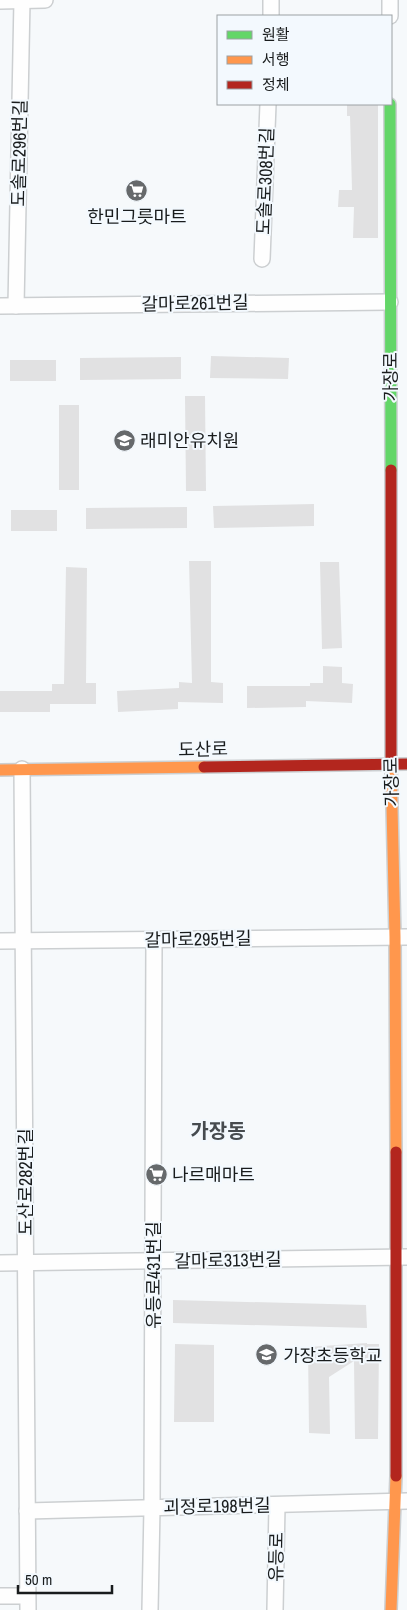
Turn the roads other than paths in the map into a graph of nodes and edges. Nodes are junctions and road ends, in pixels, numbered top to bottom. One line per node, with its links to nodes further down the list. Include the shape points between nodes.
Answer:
1 (22, 0): 2 (street); 5 (street); 13 (street, 도솔로296번길)
2 (45, 0)
3 (272, 0): 6 (street)
4 (390, 0): 7 (street)
5 (0, 1)
6 (271, 15)
7 (390, 15)
8 (268, 105): 10 (street, 도솔로308번길)
9 (390, 105): 11 (street, 가장로)
10 (262, 259)
11 (390, 302): 13 (street, 갈마로261번길); 14 (street, 가장로)
12 (0, 306): 13 (street, 갈마로261번길)
13 (16, 306)
14 (391, 764): 15 (street, 도산로); 16 (street, 도산로); 18 (street, 가장로)
15 (407, 764)
16 (22, 769): 17 (street, 도산로); 20 (street, 도산로282번길)
17 (0, 770)
18 (401, 937): 19 (street, 갈마로295번길); 22 (street, 가장로)
19 (154, 940): 20 (street, 갈마로295번길); 23 (street, 유등로431번길)
20 (23, 941): 21 (street, 갈마로295번길); 24 (street, 도산로282번길)
21 (0, 942)
22 (401, 1257): 23 (street, 갈마로313번길); 26 (street, 가장로)
23 (153, 1261): 24 (street, 갈마로313번길); 28 (street, 유등로431번길)
24 (25, 1262): 25 (street, 갈마로313번길); 29 (street, 도산로282번길)
25 (0, 1263)
26 (401, 1501): 27 (street, 괴정로198번길); 34 (street, 가장로)
27 (277, 1504): 28 (street, 괴정로198번길); 33 (street, 유등로)
28 (152, 1508): 29 (street, 괴정로198번길); 32 (street, 유등로431번길)
29 (27, 1511): 31 (street, 도산로282번길)
30 (0, 1596): 31 (street, 도산로282번길)
31 (27, 1603)
32 (150, 1610)
33 (275, 1610)
34 (391, 1610)

